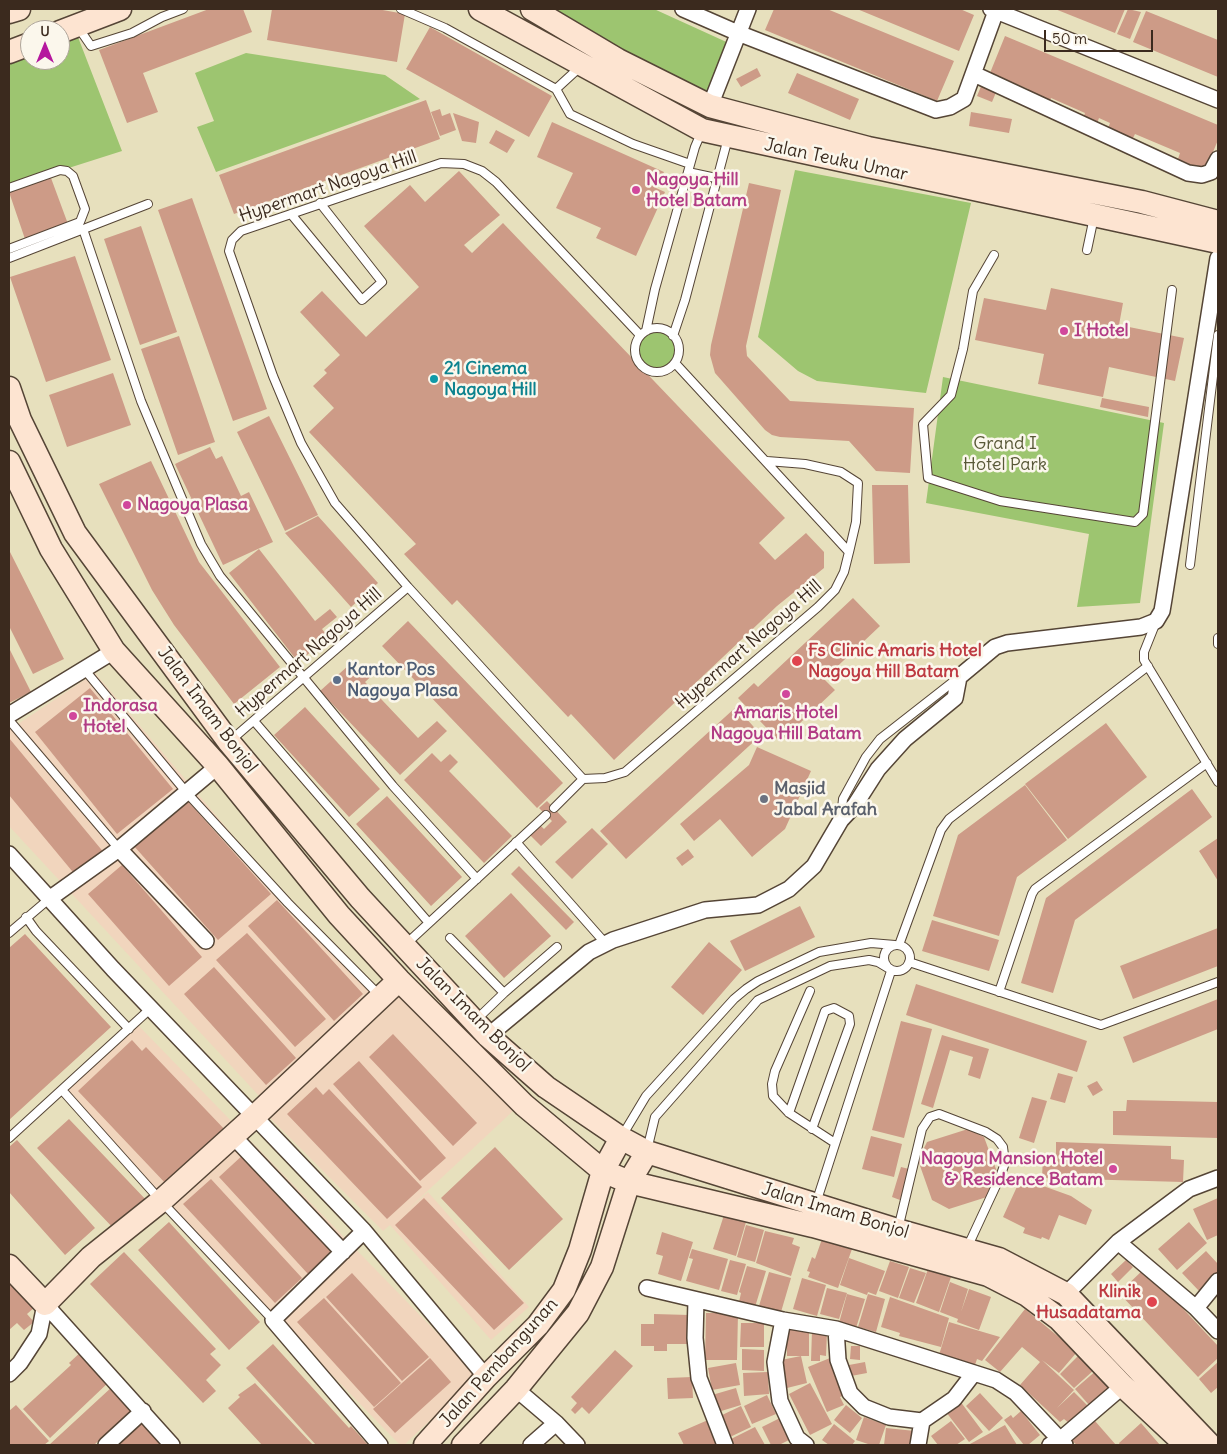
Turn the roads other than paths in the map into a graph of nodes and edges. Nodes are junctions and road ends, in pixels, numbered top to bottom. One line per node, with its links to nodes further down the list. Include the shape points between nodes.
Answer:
1 (19, 9): 10 (main road)
2 (120, 9): 11 (main road)
3 (183, 9): 12 (lane, via 132,33 91,46 81,34)
4 (401, 9): 16 (lane, via 444,28)
5 (480, 9): 14 (main road, Jalan Teuku Umar)
6 (532, 9): 18 (main road, Jalan Teuku Umar, via 618,60)
7 (683, 9): 13 (street)
8 (748, 9): 13 (street)
9 (994, 10): 15 (street); 17 (street)
10 (9, 12)
11 (70, 29)
12 (70, 29)
13 (738, 32): 15 (street, via 936,110 950,108 964,99); 18 (street)
14 (582, 64): 16 (lane); 19 (main road, Jalan Teuku Umar)
15 (974, 74): 21 (street, via 1188,173 1202,175 1211,172)
16 (556, 90): 22 (lane, via 570,114)
17 (1218, 100)
18 (710, 106): 29 (main road, Jalan Teuku Umar, via 868,148 1142,202)
19 (702, 130): 20 (main road, Jalan Teuku Umar); 22 (lane)
20 (728, 136): 23 (lane); 28 (main road, Jalan Teuku Umar)
21 (1218, 159)
22 (689, 168): 23 (lane); 39 (lane, via 650,317)
23 (716, 178): 38 (lane)
24 (9, 188): 32 (lane, via 60,170 67,171 74,176 84,209 80,222)
25 (320, 203): 27 (lane, Hypermart Nagoya Hill); 27 (lane, via 382,282 362,300); 39 (lane, Hypermart Nagoya Hill, via 441,163 464,164 482,171)
26 (148, 204): 30 (lane)
27 (291, 214): 50 (lane, Hypermart Nagoya Hill, via 241,231 232,240 229,251 232,264 301,444 335,503)
28 (1094, 217): 31 (main road, Jalan Teuku Umar); 33 (lane)
29 (1218, 222)
30 (83, 229): 35 (lane); 57 (lane, via 141,400 201,544 220,576)
31 (1218, 242)
32 (9, 249)
33 (1087, 250)
34 (994, 255): 37 (lane, via 973,291 964,349 951,395 923,424 928,478 1000,501 1134,522 1143,514)
35 (9, 258)
36 (1218, 258): 51 (street, via 1162,612)
37 (1172, 290)
38 (677, 322): 41 (lane); 43 (lane)
39 (641, 333): 41 (lane, via 660,329); 42 (lane, via 635,348 641,366 657,372 667,370)
40 (1218, 335): 49 (lane)
41 (673, 336): 42 (lane, via 679,349)
42 (674, 363): 43 (lane)
43 (683, 372): 46 (lane)
44 (9, 388): 45 (main road, Jalan Imam Bonjol)
45 (14, 421): 61 (main road, Jalan Imam Bonjol, via 75,532)
46 (767, 460): 48 (lane); 48 (lane, Hypermart Nagoya Hill, via 841,472 858,483 856,522)
47 (9, 462): 54 (main road, Jalan Imam Bonjol, via 51,549)
48 (849, 552): 64 (lane, Hypermart Nagoya Hill, via 835,590 824,601 625,772 605,778)
49 (1190, 565)
50 (408, 587): 57 (lane, Hypermart Nagoya Hill); 64 (lane, Hypermart Nagoya Hill)
51 (1156, 621): 55 (lane, via 1144,656); 81 (street, via 1141,627 1007,643 995,648 959,677 954,698 895,749 841,820 814,866 789,889 758,905 705,910)
52 (1218, 638): 53 (lane)
53 (1218, 644)
54 (114, 651): 56 (street); 63 (main road, Jalan Imam Bonjol)
55 (1148, 666): 62 (lane); 82 (lane, via 949,819 940,830)
56 (84, 669): 58 (street); 66 (lane)
57 (304, 679): 60 (lane, Hypermart Nagoya Hill); 72 (lane, via 393,786)
58 (9, 715)
59 (9, 720): 70 (lane)
60 (254, 721): 61 (lane, Hypermart Nagoya Hill); 77 (lane)
61 (229, 742): 73 (main road, Jalan Imam Bonjol)
62 (1206, 763): 65 (lane); 90 (lane, via 1036,889)
63 (218, 766): 66 (street); 75 (main road, Jalan Imam Bonjol)
64 (583, 778): 67 (lane)
65 (1218, 782)
66 (186, 793): 70 (street); 92 (lane)
67 (554, 808)
68 (546, 815): 69 (lane)
69 (516, 842): 72 (lane); 81 (lane)
70 (119, 849): 74 (street); 80 (street)
71 (9, 854): 74 (street)
72 (477, 879): 77 (lane)
73 (360, 898): 75 (main road); 83 (main road, Jalan Imam Bonjol)
74 (49, 899): 76 (lane); 93 (street)
75 (339, 915): 87 (main road, Jalan Imam Bonjol)
76 (26, 917): 78 (lane); 94 (lane)
77 (429, 923): 83 (lane)
78 (9, 933)
79 (450, 938): 91 (lane)
80 (206, 940)
81 (606, 944): 95 (street, via 589,952)
82 (897, 945): 85 (lane, via 907,950); 86 (lane, via 887,949 884,956); 102 (lane, via 871,943 826,950 746,989 646,1096)
83 (404, 946): 95 (main road, Jalan Imam Bonjol)
84 (557, 947): 91 (lane)
85 (909, 962): 86 (lane, via 900,971); 90 (lane)
86 (890, 969): 103 (lane); 104 (lane, via 869,960 830,966 758,1000 655,1118)
87 (399, 980): 92 (main road); 105 (main road, Jalan Imam Bonjol, via 524,1105)
88 (1218, 982): 90 (lane, via 1101,1024)
89 (810, 992): 97 (lane, via 772,1084 773,1096)
90 (999, 992)
91 (504, 993): 95 (lane)
92 (382, 998): 98 (main road)
93 (150, 1009): 94 (lane); 98 (street)
94 (128, 1029): 96 (lane)
95 (482, 1029): 102 (main road, Jalan Imam Bonjol, via 546,1087)
96 (62, 1090): 101 (lane); 108 (lane)
97 (788, 1113): 99 (lane); 99 (lane, via 825,1011 834,1008 849,1016 850,1024)
98 (254, 1117): 100 (main road); 111 (street)
99 (812, 1129): 103 (lane)
100 (233, 1136): 108 (main road); 114 (street)
101 (9, 1138)
102 (621, 1138): 104 (main road, Jalan Imam Bonjol); 105 (main road, Jalan Pembangunan)
103 (835, 1143): 109 (lane)
104 (647, 1152): 107 (main road, Jalan Pembangunan); 109 (main road, Jalan Imam Bonjol)
105 (604, 1171): 107 (main road, Jalan Imam Bonjol); 128 (main road, Jalan Pembangunan, via 564,1290 538,1325)
106 (1218, 1178): 112 (street, via 1189,1189)
107 (629, 1182): 129 (main road, Jalan Imam Bonjol, via 813,1226 988,1275 1026,1295 1059,1319); 130 (main road, Jalan Pembangunan, via 602,1267 578,1313)
108 (161, 1201): 120 (main road, via 91,1257); 122 (lane)
109 (815, 1205): 110 (main road, Jalan Imam Bonjol)
110 (897, 1230): 113 (main road, Jalan Imam Bonjol); 113 (lane, via 922,1129 930,1117 939,1114 986,1132 1003,1147 1004,1163 1000,1177)
111 (364, 1232): 114 (street); 128 (street)
112 (1118, 1242): 118 (street); 121 (street)
113 (967, 1248): 118 (main road, Jalan Imam Bonjol, via 1000,1259)
114 (343, 1252): 122 (street)
115 (9, 1266): 120 (main road)
116 (1218, 1281): 121 (street)
117 (647, 1288): 119 (street)
118 (1066, 1294): 146 (main road, Jalan Imam Bonjol)
119 (696, 1300): 123 (street); 143 (street, via 699,1378)
120 (45, 1304): 127 (street, via 39,1334); 131 (street)
121 (1196, 1308): 125 (street)
122 (273, 1320): 138 (street)
123 (784, 1320): 124 (street); 134 (street, via 775,1362 780,1401)
124 (836, 1329): 126 (street); 132 (street, via 838,1360 850,1393 864,1407 889,1417)
125 (1218, 1332)
126 (974, 1373): 132 (street, via 954,1398); 135 (street, via 996,1380 1016,1393)
127 (9, 1374)
128 (486, 1377): 139 (main road, Jalan Pembangunan)
129 (1123, 1386): 135 (street); 145 (main road, Jalan Imam Bonjol)
130 (516, 1389): 133 (street); 140 (main road, Jalan Pembangunan)
131 (143, 1411): 136 (street); 137 (street)
132 (922, 1421): 144 (street)
133 (556, 1423): 141 (street); 142 (street)
134 (796, 1443)
135 (1059, 1443)
136 (106, 1445)
137 (172, 1445)
138 (380, 1445)
139 (425, 1445)
140 (463, 1445)
141 (531, 1445)
142 (577, 1445)
143 (726, 1445)
144 (918, 1445)
145 (1186, 1445)
146 (1210, 1445)

